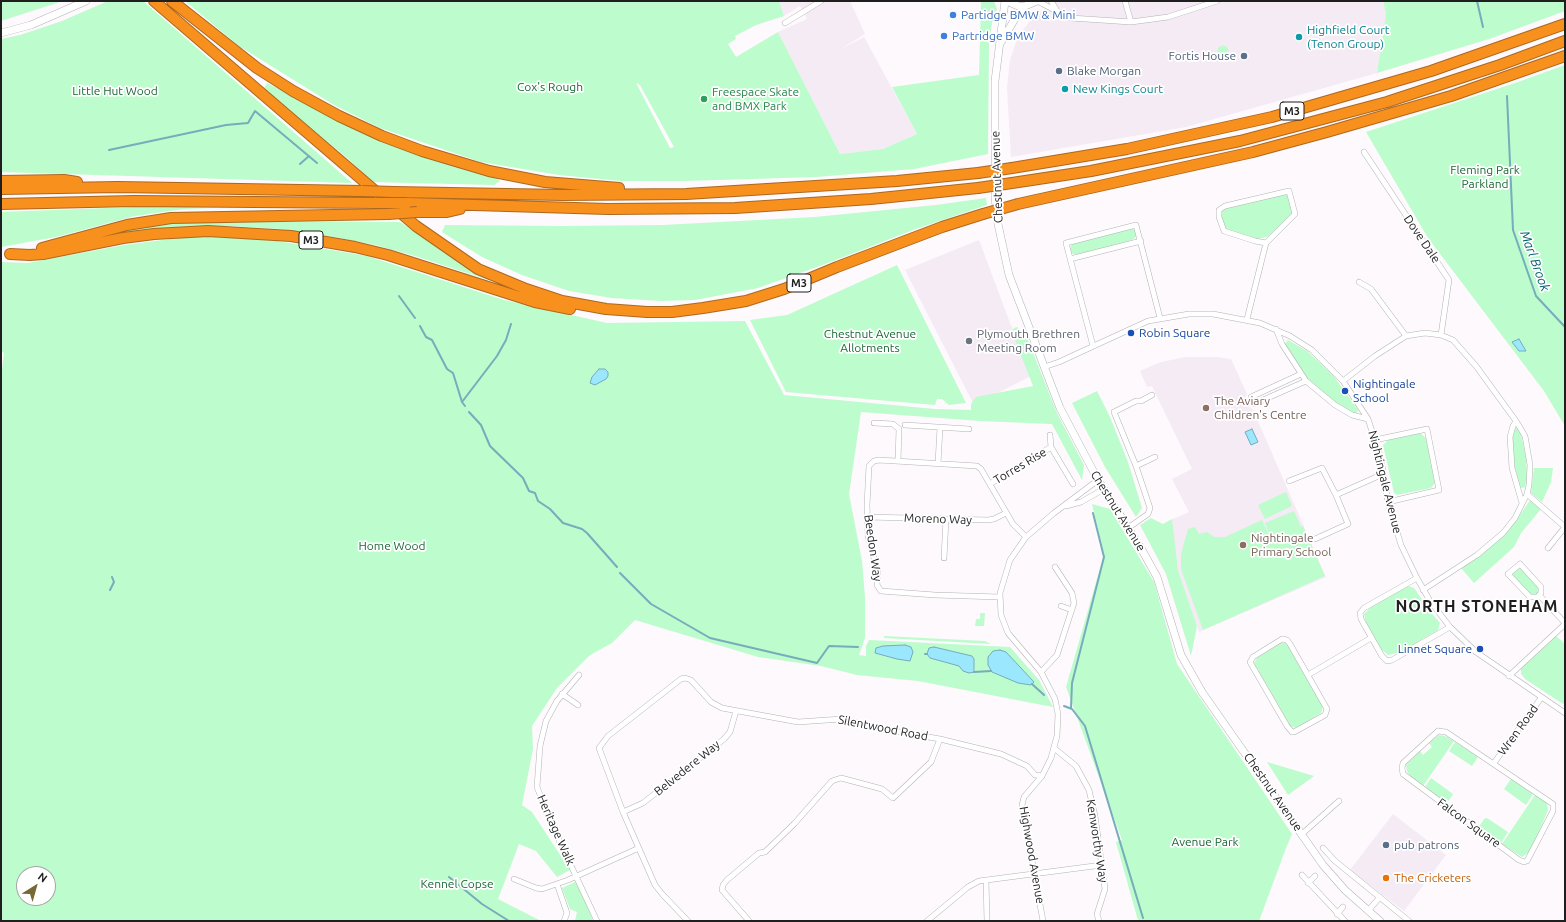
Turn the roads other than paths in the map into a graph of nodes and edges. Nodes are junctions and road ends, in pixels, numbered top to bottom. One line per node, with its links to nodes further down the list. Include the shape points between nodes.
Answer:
1 (86, 1): 15 (street, via 30,25)
2 (154, 1): 31 (highway, M3, via 416,226 459,257 498,278 537,293 562,301)
3 (172, 1): 23 (highway, M3, via 257,68 293,91 339,116 422,151 489,171 544,182 603,188 685,189)
4 (821, 1): 13 (street)
5 (1006, 1): 10 (street); 17 (street, Chestnut Avenue)
6 (1037, 1): 10 (street); 11 (street)
7 (1051, 1): 11 (street)
8 (1125, 1): 12 (street)
9 (1217, 1): 12 (street, via 1168,17)
10 (1025, 6): 17 (street, Chestnut Avenue)
11 (1056, 9): 12 (street, via 1071,18)
12 (1131, 22)
13 (785, 23)
14 (1565, 24): 23 (highway, M3, bridge, via 1431,71 1272,117 1127,149 978,173 904,181)
15 (1, 33)
16 (1565, 41): 25 (highway, M3, bridge, via 1387,102 1240,141 1092,171 978,188 871,199 735,208 608,209)
17 (1000, 45): 38 (street, Chestnut Avenue, via 994,101 998,224 1009,275)
18 (1565, 56): 31 (highway, M3, bridge, via 1451,96 1320,134 1253,152 983,214 890,246 784,289 746,301 672,312)
19 (1364, 152): 35 (street, Dove Dale, via 1450,280)
20 (1, 181): 21 (highway, M3, via 64,180)
21 (118, 187): 22 (highway, M3); 23 (highway, M3, bridge, via 563,195)
22 (1, 189)
23 (708, 193)
24 (1, 204): 25 (highway, M3, bridge, via 127,201)
25 (474, 205): 28 (highway, M3, bridge, via 447,212 170,218 127,225 50,246)
26 (1141, 241): 29 (street); 29 (street, via 1136,225 1066,243); 32 (street)
27 (1266, 243): 27 (street, via 1225,232 1219,210 1225,206 1289,191 1295,214); 33 (street)
28 (5, 254): 31 (highway, M3, via 43,254 154,234 208,231 259,233 356,247 388,255 535,302 588,312)
29 (1070, 259): 37 (street)
30 (1359, 282): 36 (street, via 1371,289)
31 (606, 309)
32 (1160, 318): 33 (street, Nightingale Avenue, via 1213,314); 37 (street, Nightingale Avenue, via 1137,325)
33 (1247, 319): 34 (street, Nightingale Avenue)
34 (1276, 329): 39 (street, Nightingale Avenue); 41 (street, Nightingale Avenue, via 1312,350)
35 (1441, 335): 36 (street, via 1425,333); 44 (street, via 1462,348)
36 (1406, 336): 41 (street)
37 (1093, 346): 38 (street, Nightingale Avenue)
38 (1044, 366): 57 (street, Chestnut Avenue, via 1067,424)
39 (1300, 374): 40 (street, Nightingale Avenue); 40 (street, via 1250,397 1254,404)
40 (1306, 381): 43 (street, Nightingale Avenue, via 1335,405 1352,415)
41 (1343, 381): 43 (street, Nightingale Avenue)
42 (1152, 396): 55 (street, via 1114,412)
43 (1368, 419): 50 (street, Nightingale Avenue)
44 (1516, 421): 62 (street, via 1525,436 1529,450); 65 (street, via 1510,437 1512,468)
45 (874, 423): 53 (street, via 893,424 899,429)
46 (905, 425): 47 (street)
47 (940, 428): 48 (street); 54 (street)
48 (969, 430)
49 (1050, 435): 51 (street, Torres Rise)
50 (1375, 440): 56 (street, Nightingale Avenue); 64 (street, via 1427,429 1439,490)
51 (1051, 447): 59 (street, Torres Rise); 60 (street, Torres Rise)
52 (1155, 457): 55 (street)
53 (898, 461): 54 (street, Beedon Way); 68 (street, Beedon Way, via 876,460 871,463 868,471)
54 (938, 463): 59 (street, Beedon Way, via 974,465 981,469)
55 (1136, 466): 71 (street, via 1150,508 1148,514)
56 (1383, 474): 63 (street); 64 (street, Nightingale Avenue)
57 (1098, 480): 61 (street, Chestnut Avenue); 66 (street, Highwood Avenue)
58 (1289, 481): 63 (street, via 1322,468)
59 (990, 484): 67 (street, Beedon Way)
60 (1073, 484)
61 (1104, 489): 66 (street, Highwood Avenue, via 1081,502); 71 (street, Chestnut Avenue)
62 (1527, 494): 65 (street); 70 (street)
63 (1336, 495): 73 (street, via 1348,524)
64 (1388, 502): 77 (street, Nightingale Avenue, via 1401,545)
65 (1522, 503): 78 (street, via 1520,510 1503,533 1477,555)
66 (1065, 506): 72 (street, Highwood Avenue)
67 (1006, 513): 69 (street, Moreno Way, via 988,520); 72 (street, Beedon Way)
68 (868, 516): 69 (street, Moreno Way); 80 (street, Beedon Way, via 868,536 878,573 878,585 882,591)
69 (946, 519): 75 (street)
70 (1565, 527): 74 (street)
71 (1128, 528): 101 (street, Chestnut Avenue, via 1157,576 1188,671)
72 (1026, 537): 80 (street, Highwood Avenue, via 1010,560 1003,578)
73 (1315, 539)
74 (1548, 548)
75 (944, 558)
76 (1056, 567): 82 (street, via 1074,597)
77 (1417, 578): 78 (street, Nightingale Avenue); 85 (street, via 1361,611 1361,619)
78 (1423, 590): 84 (street, Nightingale Avenue)
79 (1539, 595): 79 (street, via 1540,585 1520,564 1508,574 1530,597 1535,598); 83 (street)
80 (1000, 597): 86 (street, Highwood Avenue, via 1008,633)
81 (1061, 606): 82 (street)
82 (1072, 610): 86 (street, via 1057,656)
83 (1565, 624): 89 (street)
84 (1450, 627): 85 (street, via 1389,661 1382,656); 89 (street, Nightingale Avenue, via 1476,652)
85 (1371, 638): 88 (street)
86 (1041, 672): 96 (street, Highwood Avenue, via 1056,702 1058,727)
87 (579, 675): 90 (street, Heritage Walk)
88 (1308, 675): 88 (street, via 1327,711 1325,715 1298,732 1293,732 1284,722 1250,660 1285,639)
89 (1509, 676): 91 (street, Nightingale Avenue)
90 (562, 694): 92 (street); 106 (street, Heritage Walk, via 548,715 544,728 537,787)
91 (1541, 698): 94 (street, Nightingale Avenue); 97 (street, Wren Road)
92 (578, 705)
93 (736, 711): 95 (street, Silentwood Road, via 798,722 842,718 882,729); 100 (street, Belvedere Way, via 730,732 724,738 643,803); 100 (street, Silentwood Road, via 714,704 695,683 685,678 605,738 599,751)
94 (1565, 713)
95 (940, 739): 98 (street, Silentwood Road, via 1001,754 1027,766 1035,775); 120 (street, via 931,762 893,798 882,789 841,778 832,781 765,852 759,853 727,880 722,890)
96 (1054, 748): 98 (street, Highwood Avenue); 104 (street, Kenworthy Way, via 1076,766 1089,790)
97 (1494, 763): 97 (street, Falcon Square, via 1554,806 1531,856 1525,862 1404,776 1402,768 1403,763 1438,731 1446,732)
98 (1042, 776): 105 (street, Highwood Avenue, via 1024,797 1022,805)
99 (1339, 801): 101 (street)
100 (623, 812): 102 (street, Silentwood Road)
101 (1302, 834): 115 (street, Chestnut Avenue, via 1323,865)
102 (639, 848): 106 (street); 119 (street, Silentwood Road, via 659,891)
103 (1323, 848): 113 (street, via 1335,861)
104 (1102, 865): 105 (street); 124 (street, Kenworthy Way, via 1105,889 1098,914)
105 (1035, 874): 110 (street); 123 (street, Highwood Avenue)
106 (576, 875): 112 (street); 118 (street, Heritage Walk)
107 (1302, 875): 111 (street)
108 (1315, 876): 111 (street)
109 (514, 879): 112 (street, via 539,889)
110 (986, 880): 121 (street, via 974,883); 122 (street)
111 (1308, 883): 116 (street)
112 (557, 884): 117 (street, via 567,913)
113 (1380, 897): 115 (street); 127 (street)
114 (1343, 907): 116 (street)
115 (1368, 911): 126 (street, Chestnut Avenue)
116 (1337, 914): 125 (street)
117 (564, 921)
118 (597, 921)
119 (688, 921)
120 (750, 921)
121 (926, 921)
122 (987, 921)
123 (1042, 921)
124 (1099, 921)
125 (1345, 921)
126 (1380, 921)
127 (1409, 921)

